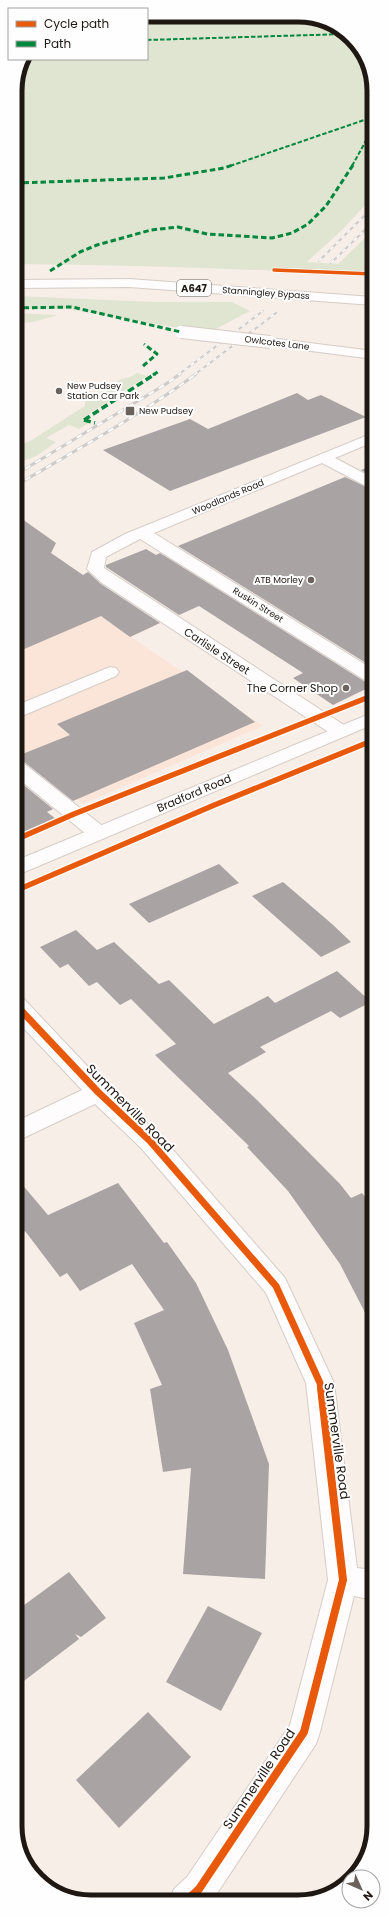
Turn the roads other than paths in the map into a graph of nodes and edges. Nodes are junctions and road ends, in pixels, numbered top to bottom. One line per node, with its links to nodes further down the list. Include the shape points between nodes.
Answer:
1 (36, 271): 2 (main road, Stanningley Bypass / A647, via 126,272)
2 (249, 279)
3 (264, 280): 5 (main road, Stanningley Bypass)
4 (22, 284): 8 (main road, Stanningley Bypass / A647, via 129,283)
5 (326, 284)
6 (353, 286): 7 (main road)
7 (367, 286)
8 (367, 301)
9 (181, 332): 10 (main road, Owlcotes Lane, bridge)
10 (367, 354)
11 (367, 440): 12 (main road, Woodlands Road)
12 (323, 458): 13 (main road); 14 (main road, Woodlands Road)
13 (367, 480)
14 (142, 533): 15 (main road, Woodlands Road, via 98,555); 17 (main road, Ruskin Street)
15 (95, 569): 20 (main road, Carlisle Street)
16 (110, 672): 18 (main road)
17 (367, 674)
18 (22, 710)
19 (367, 720): 20 (main road, Bradford Road)
20 (340, 731): 22 (main road, Bradford Road)
21 (22, 772): 22 (main road)
22 (98, 834): 23 (main road, Bradford Road)
23 (22, 866)
24 (22, 1011): 25 (main road, Summerville Road)
25 (98, 1092): 26 (main road); 27 (main road, Summerville Road, via 150,1141 276,1286 320,1383)
26 (22, 1130)
27 (343, 1580): 28 (main road); 29 (main road, Summerville Road, via 304,1732)
28 (367, 1585)
29 (192, 1895)

